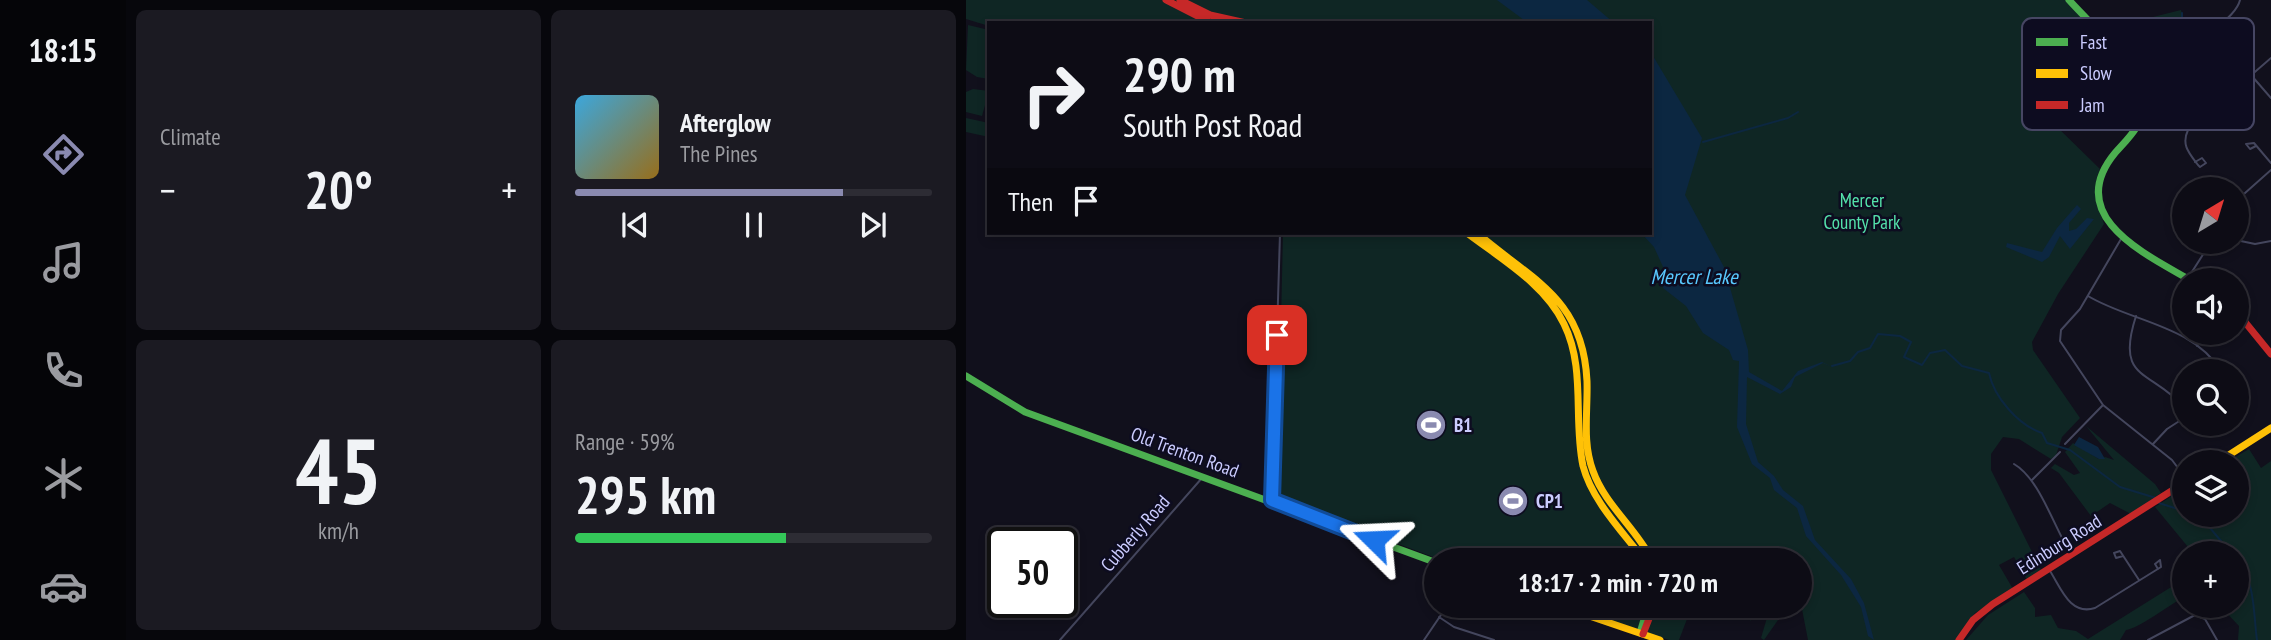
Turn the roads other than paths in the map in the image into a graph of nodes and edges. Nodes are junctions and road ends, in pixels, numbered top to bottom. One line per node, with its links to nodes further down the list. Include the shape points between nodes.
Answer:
1 (1166, 0): 7 (street)
2 (1180, 0): 8 (street, via 1210,15)
3 (2069, 0): 5 (street)
4 (2240, 0): 6 (street)
5 (2084, 18)
6 (2229, 18)
7 (1207, 21)
8 (1236, 21)
9 (2271, 58): 10 (street)
10 (2254, 72)
11 (2254, 79): 12 (street)
12 (2271, 99)
13 (2135, 130): 23 (street, via 2108,163 2099,186 2104,215)
14 (2189, 130): 16 (street, via 2186,148)
15 (2256, 146): 17 (street)
16 (2195, 162)
17 (2271, 163)
18 (2271, 170): 19 (street)
19 (2249, 189)
20 (1280, 235): 48 (street)
21 (1470, 235): 26 (street)
22 (1479, 235): 26 (street)
23 (2122, 238): 27 (street); 28 (street)
24 (2271, 241): 25 (street)
25 (2249, 243)
26 (1511, 263): 49 (street, via 1547,287 1573,324 1587,374 1586,434 1591,467)
27 (2172, 269)
28 (2088, 296): 29 (street, via 2113,311); 36 (street, via 2059,338)
29 (2136, 316): 31 (street); 35 (street, via 2128,341 2133,364)
30 (2249, 327): 32 (street)
31 (2196, 347): 33 (street)
32 (2271, 354)
33 (2212, 359)
34 (966, 376): 45 (street, Old Trenton Road, via 1016,408)
35 (2172, 398)
36 (2103, 405): 39 (street); 40 (street)
37 (2172, 426): 40 (street)
38 (2271, 428): 41 (street)
39 (2065, 444)
40 (2152, 445): 43 (street)
41 (2237, 450)
42 (2060, 452): 46 (street)
43 (2172, 460)
44 (2014, 464): 46 (street)
45 (1204, 476): 48 (street, Old Trenton Road); 67 (street, Cubberly Road)
46 (2031, 481): 52 (street)
47 (2172, 491): 52 (street, Edinburg Road)
48 (1272, 500): 54 (street, Old Trenton Road)
49 (1633, 536): 50 (street); 51 (street)
50 (1638, 548)
51 (1642, 548)
52 (2072, 555): 56 (street, Edinburg Road)
53 (2123, 556): 57 (street)
54 (1424, 558)
55 (2158, 569): 57 (street)
56 (2049, 570): 57 (street, via 2069,602 2081,610 2095,608); 70 (street, Edinburg Road, via 1979,614)
57 (2139, 581)
58 (1438, 618): 68 (street)
59 (1440, 618): 69 (street)
60 (1595, 618): 64 (street)
61 (1646, 618): 63 (street)
62 (1648, 618): 63 (street)
63 (1645, 624): 64 (street); 65 (street); 66 (street)
64 (1630, 630): 65 (street)
65 (1642, 634): 66 (street)
66 (1657, 639)
67 (1060, 640)
68 (1424, 640)
69 (1494, 640)
70 (1959, 640)
71 (2148, 640): 72 (street, via 2194,615 2205,619)
72 (2217, 640)

